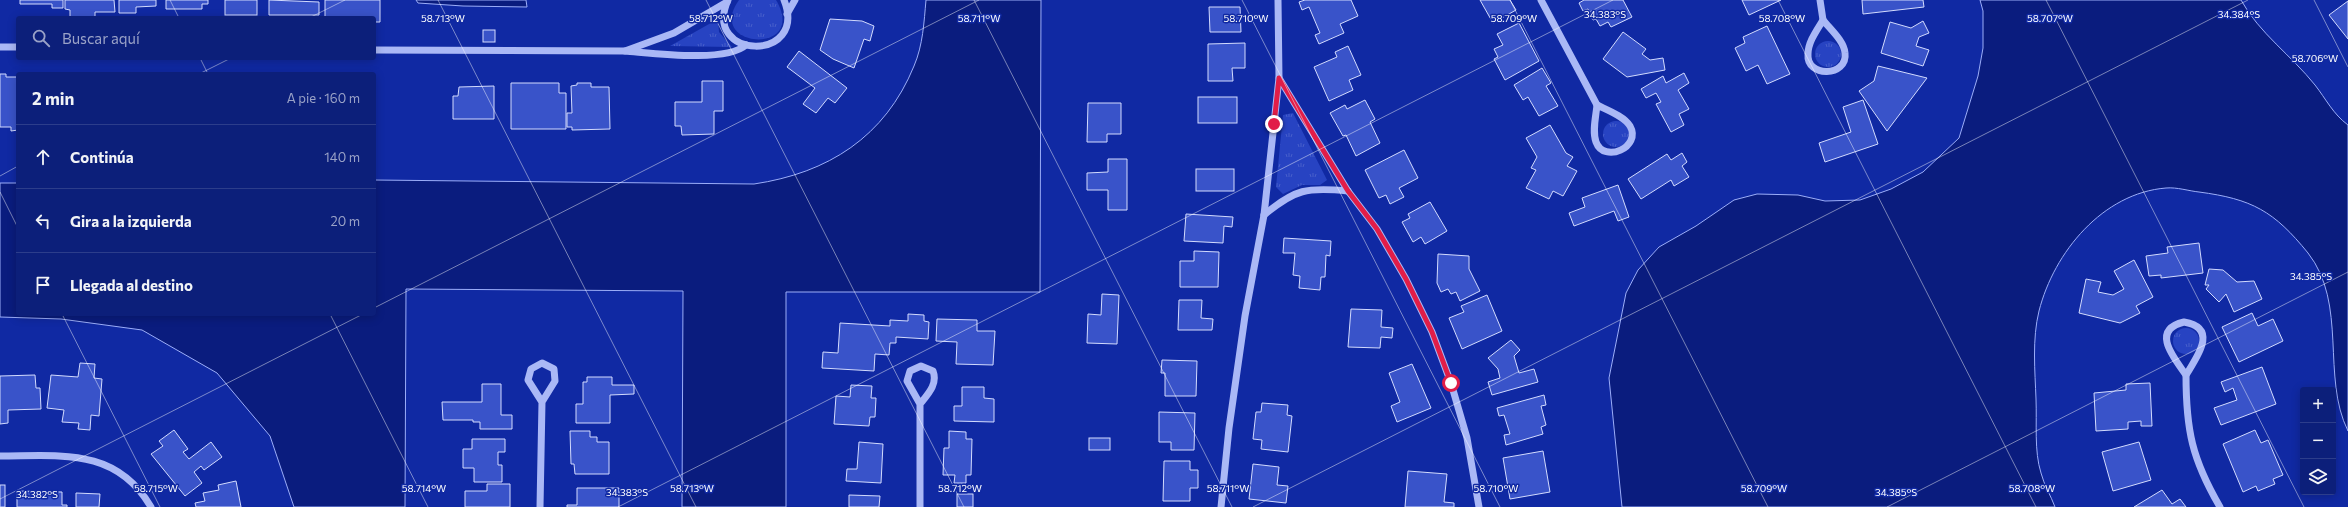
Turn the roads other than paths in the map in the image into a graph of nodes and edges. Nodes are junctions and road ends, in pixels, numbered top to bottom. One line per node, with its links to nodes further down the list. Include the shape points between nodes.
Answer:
1 (784, 0): 7 (street)
2 (795, 0): 7 (street)
3 (1278, 0): 14 (street)
4 (1541, 0): 15 (street)
5 (1820, 0): 8 (street)
6 (728, 1): 9 (street, via 724,18 726,28 731,36); 13 (street, via 674,33)
7 (787, 14): 9 (street, via 784,30 778,39 759,48)
8 (1823, 20): 8 (street, via 1808,55 1812,66 1828,72 1839,68 1845,52 1840,41)
9 (746, 46): 13 (street, via 729,54 701,56)
10 (0, 47): 11 (street)
11 (16, 47)
12 (376, 50): 13 (street)
13 (625, 51)
14 (1279, 78): 16 (street); 17 (street)
15 (1597, 105): 15 (street, via 1596,143 1604,151 1622,151 1632,136 1630,125)
16 (1348, 191): 17 (street, via 1321,188 1304,190 1285,198); 26 (street, via 1377,229 1406,279 1432,332 1451,383 1467,438)
17 (1264, 215): 25 (street, via 1244,323)
18 (2186, 374): 18 (street, via 2200,352 2204,340 2200,330 2184,322 2168,331 2166,342 2170,353); 27 (street, via 2188,418 2193,450)
19 (542, 402): 19 (street, via 553,386 556,375 554,369 542,363 530,369 528,380); 23 (street)
20 (920, 404): 20 (street, via 932,388 935,377 933,371 921,366 915,367 907,376 907,381); 24 (street)
21 (0, 456): 22 (street, via 70,456 94,460 131,480)
22 (151, 507)
23 (540, 507)
24 (920, 507)
25 (1221, 507)
26 (1479, 507)
27 (2220, 507)

